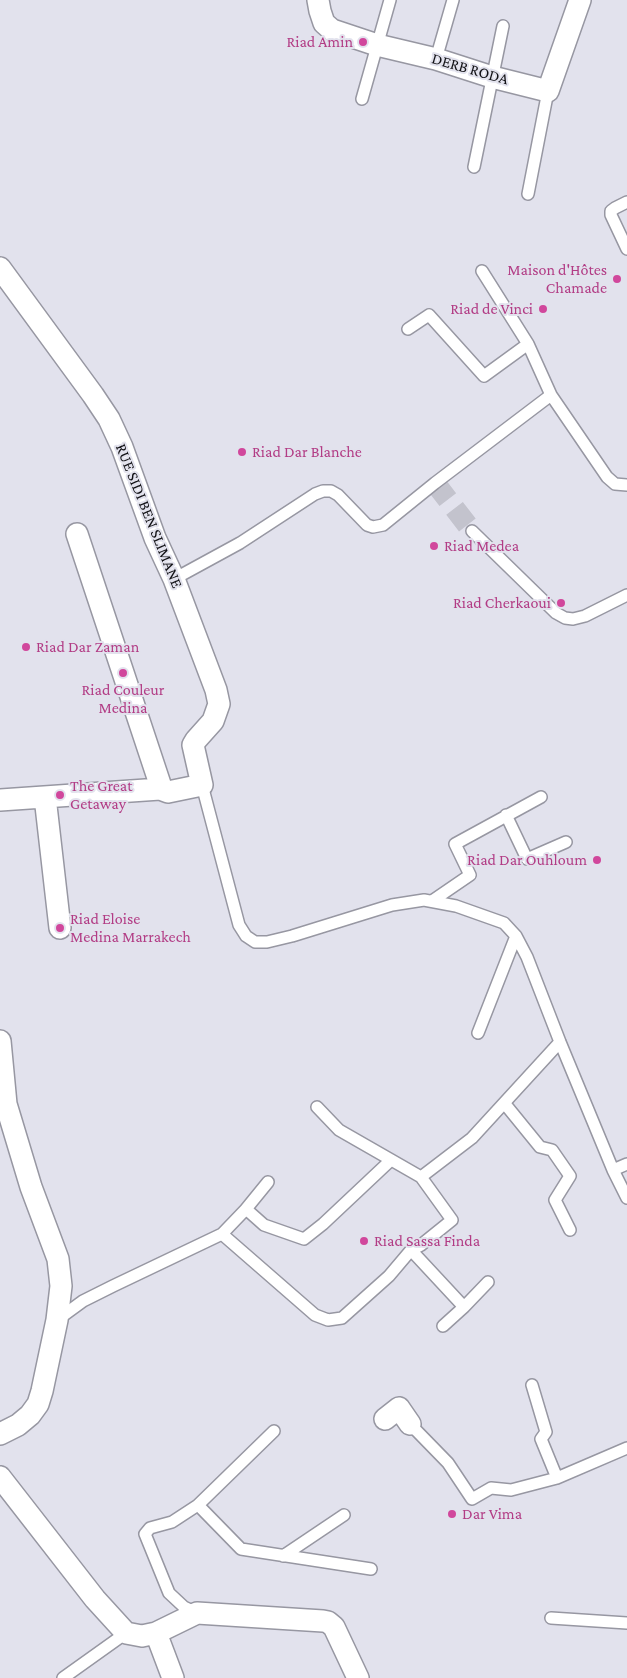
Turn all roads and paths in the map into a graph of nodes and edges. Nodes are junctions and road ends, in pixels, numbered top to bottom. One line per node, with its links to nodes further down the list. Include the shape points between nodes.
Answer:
1 (318, 0): 6 (street, DERB RODA, via 324,23 332,30)
2 (390, 0): 6 (lane)
3 (453, 0): 7 (lane)
4 (580, 0): 9 (street)
5 (503, 26): 8 (lane)
6 (377, 45): 7 (street, DERB RODA); 10 (lane)
7 (436, 59): 8 (street, DERB RODA)
8 (492, 77): 9 (street, DERB RODA); 11 (lane)
9 (548, 91): 12 (lane)
10 (362, 99)
11 (474, 167)
12 (528, 194)
13 (627, 202): 14 (lane, via 611,211)
14 (627, 249)
15 (0, 268): 23 (street, RUE SIDI BEN SLIMANE, via 109,419)
16 (482, 271): 18 (lane)
17 (408, 329): 18 (lane, via 429,315 484,376)
18 (528, 344): 19 (lane)
19 (551, 395): 20 (lane, via 607,477 615,484); 23 (lane, via 383,525 367,525 338,495 323,491 240,543)
20 (627, 485)
21 (472, 531): 24 (lane, via 565,618 585,616)
22 (77, 534): 26 (street)
23 (174, 579): 25 (street, RUE SIDI BEN SLIMANE, via 219,704 213,720 194,745)
24 (627, 595)
25 (202, 785): 26 (street, via 168,792); 32 (lane, via 239,925 255,942 292,936 392,905)
26 (160, 789): 28 (street)
27 (541, 797): 30 (lane)
28 (45, 798): 29 (street); 33 (street)
29 (0, 800)
30 (506, 815): 31 (lane, via 527,859); 32 (lane, via 455,844 470,874)
31 (566, 842)
32 (432, 901): 34 (lane, via 504,923)
33 (60, 928)
34 (516, 936): 35 (lane); 37 (lane)
35 (478, 1033)
36 (0, 1041): 52 (street, via 6,1104 31,1187 58,1259 61,1286)
37 (560, 1042): 38 (lane); 42 (lane)
38 (505, 1104): 43 (lane, via 472,1138); 47 (lane, via 540,1147 552,1150 570,1176 555,1200)
39 (317, 1107): 40 (lane, via 339,1130)
40 (391, 1160): 43 (lane); 46 (lane, via 304,1239 264,1225)
41 (627, 1164): 42 (lane)
42 (613, 1170): 45 (lane)
43 (421, 1177): 49 (lane, via 452,1220)
44 (268, 1182): 46 (lane)
45 (627, 1198)
46 (246, 1209): 48 (lane)
47 (570, 1230)
48 (222, 1234): 49 (lane, via 315,1315 328,1320 342,1318 389,1276); 52 (lane, via 83,1301)
49 (411, 1250): 51 (lane)
50 (488, 1282): 51 (lane)
51 (464, 1307): 53 (lane)
52 (57, 1320): 58 (street, via 38,1404 18,1425)
53 (443, 1326)
54 (532, 1385): 61 (lane, via 546,1432 541,1439)
55 (385, 1419): 56 (street, via 399,1408)
56 (410, 1424): 61 (lane, via 448,1463 472,1499 491,1488 511,1490)
57 (274, 1431): 62 (lane)
58 (0, 1434)
59 (627, 1448): 61 (lane)
60 (0, 1477): 69 (street, via 95,1599)
61 (557, 1478)
62 (198, 1505): 64 (lane, via 241,1549); 66 (lane, via 172,1522 150,1528 144,1534 169,1593 184,1607)
63 (344, 1515): 64 (lane)
64 (283, 1556): 65 (lane)
65 (371, 1569)
66 (198, 1613): 70 (street); 73 (street, via 328,1622)
67 (551, 1618): 68 (lane)
68 (627, 1622)
69 (126, 1633): 70 (street, via 142,1636); 71 (lane)
70 (156, 1633): 72 (street)
71 (63, 1678)
72 (174, 1678)
73 (358, 1678)

